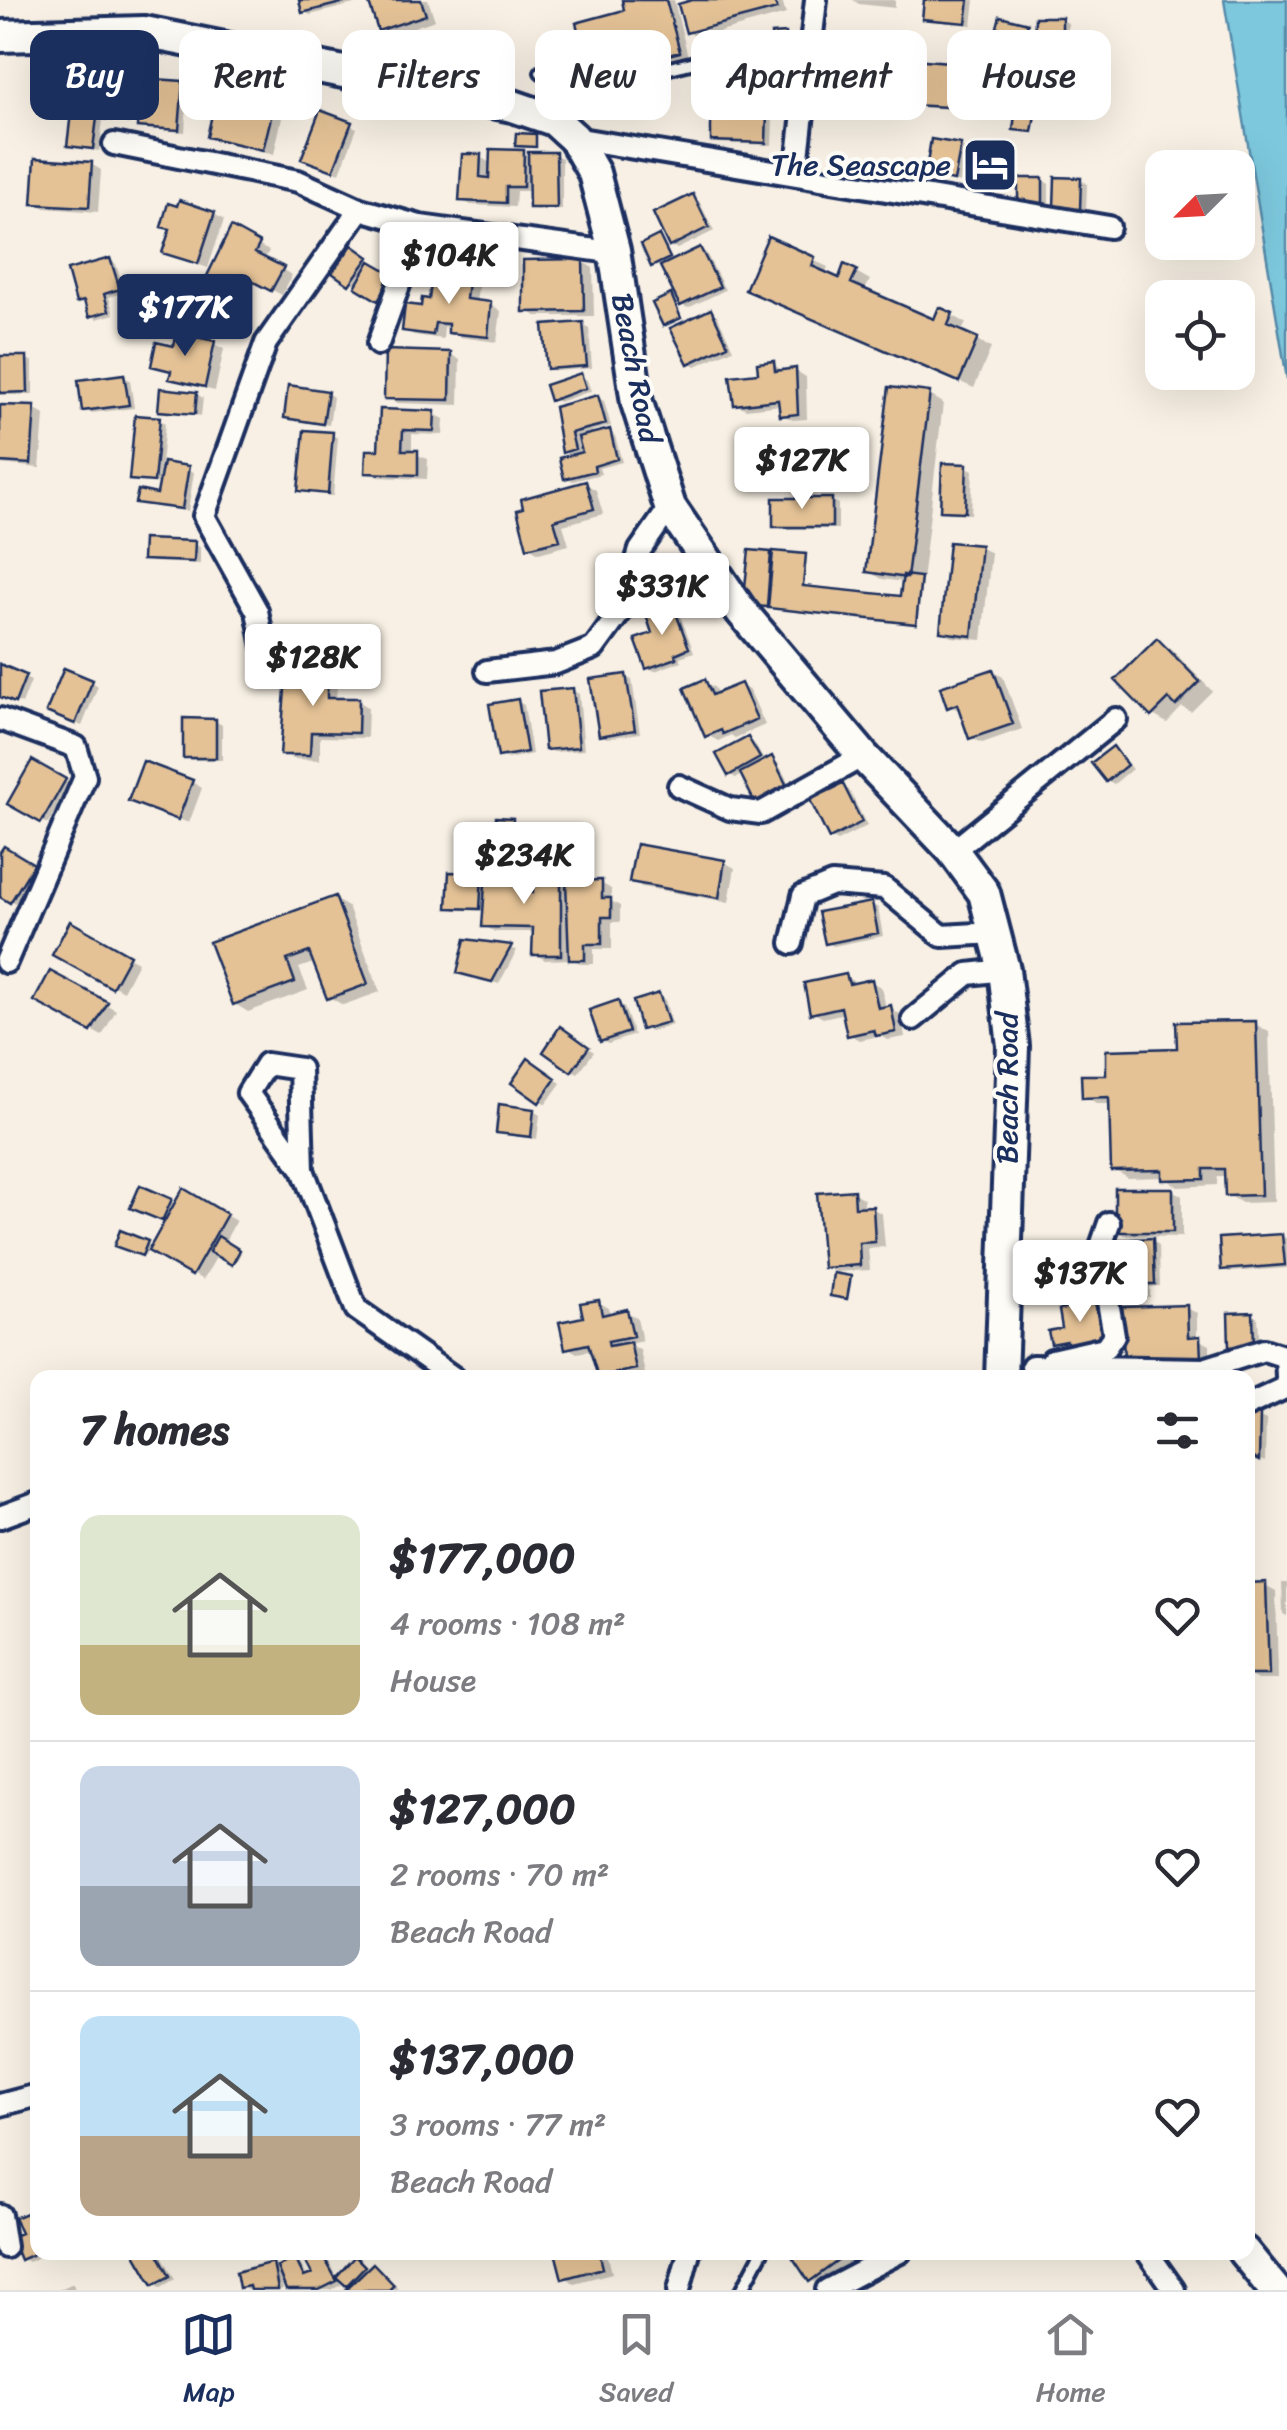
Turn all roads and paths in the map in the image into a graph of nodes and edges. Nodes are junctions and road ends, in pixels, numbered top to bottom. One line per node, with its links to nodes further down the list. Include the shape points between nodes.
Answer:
1 (816, 0): 6 (street)
2 (0, 36): 4 (main road, via 144,32 513,106)
3 (566, 120): 4 (lane)
4 (564, 129): 6 (street); 10 (main road, Beach Road, via 594,174)
5 (114, 144): 7 (street, via 298,181)
6 (796, 174): 9 (street)
7 (360, 209): 8 (street); 13 (street, via 266,343 204,516 258,611)
8 (420, 226): 10 (street); 11 (street)
9 (1109, 227)
10 (614, 250): 12 (main road, Beach Road, via 636,403)
11 (378, 344)
12 (670, 507): 14 (street, via 640,550 620,611 594,648 556,663); 17 (main road, Beach Road, via 741,611)
13 (264, 647)
14 (487, 671)
15 (0, 719): 22 (street, via 76,746 85,777)
16 (1116, 719): 19 (street)
17 (863, 756): 18 (street, via 761,813 730,810); 19 (main road, Beach Road)
18 (679, 786)
19 (953, 851): 20 (main road, Beach Road, via 984,893)
20 (995, 934): 21 (street, via 942,936 884,888 832,884 803,896); 23 (main road, Beach Road)
21 (792, 942)
22 (6, 962)
23 (1004, 970): 24 (street, via 968,974); 29 (main road, Beach Road, via 1012,1046)
24 (914, 1019)
25 (302, 1170): 25 (street, via 300,1070 266,1064 248,1093); 28 (street, via 356,1309)
26 (1109, 1223): 27 (street, via 1099,1252 1114,1335 1104,1348)
27 (1032, 1366): 30 (street); 31 (street, via 1204,1369 1264,1350 1286,1356)
28 (443, 1370)
29 (1001, 1370)
30 (1011, 1370)
31 (1287, 1377)
32 (1287, 1388): 33 (street)
33 (1255, 1402)
34 (30, 1507): 35 (street)
35 (0, 1517)
36 (30, 2096): 37 (street)
37 (0, 2105)
38 (0, 2216): 39 (street)
39 (5, 2247)
40 (687, 2260): 45 (street)
41 (758, 2260): 46 (lane)
42 (885, 2260): 47 (street)
43 (1153, 2260): 48 (street)
44 (1251, 2260): 49 (main road)
45 (679, 2290)
46 (742, 2290)
47 (827, 2290)
48 (1174, 2290)
49 (1275, 2290)

